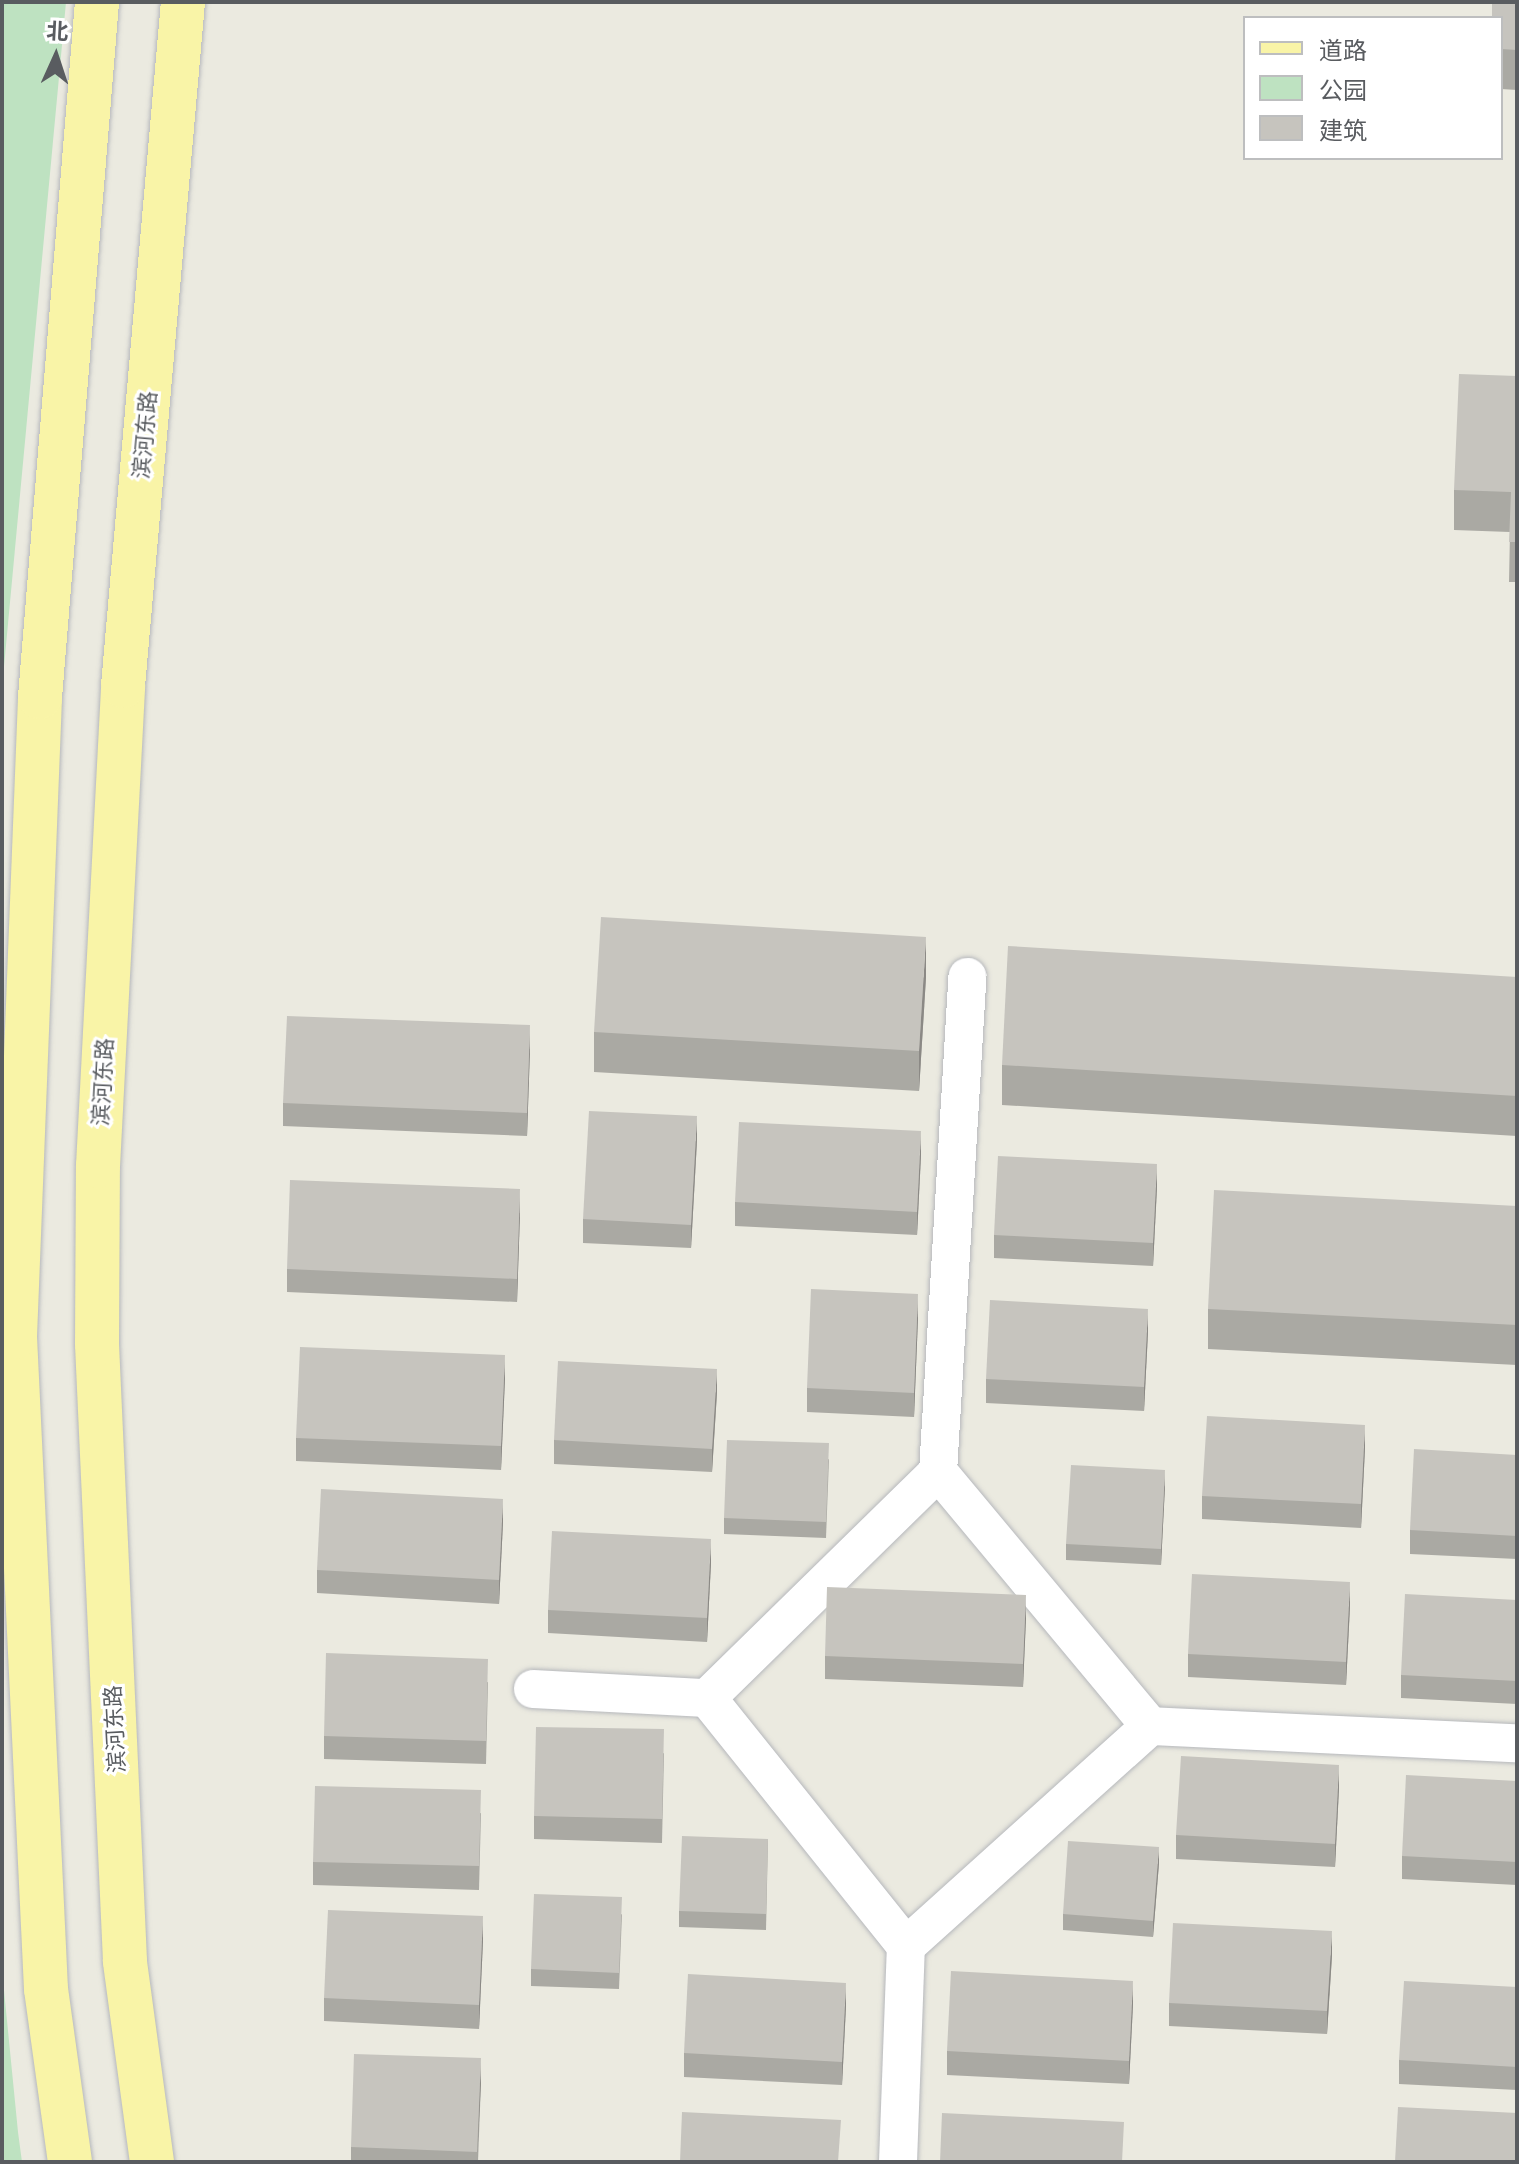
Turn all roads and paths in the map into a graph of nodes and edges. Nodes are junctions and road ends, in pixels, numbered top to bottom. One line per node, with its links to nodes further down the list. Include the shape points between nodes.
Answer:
1 (97, 2): 10 (main road, via 40,697 15,1337 46,1989)
2 (183, 2): 11 (main road, 滨河东路, via 123,686 98,1166 97,1344 125,1961)
3 (967, 977): 4 (street)
4 (938, 1472): 6 (street); 7 (street)
5 (533, 1689): 6 (street)
6 (707, 1698): 9 (street)
7 (1150, 1726): 8 (street); 9 (street)
8 (1517, 1743)
9 (906, 1946): 12 (street)
10 (70, 2162)
11 (152, 2162)
12 (898, 2162)

